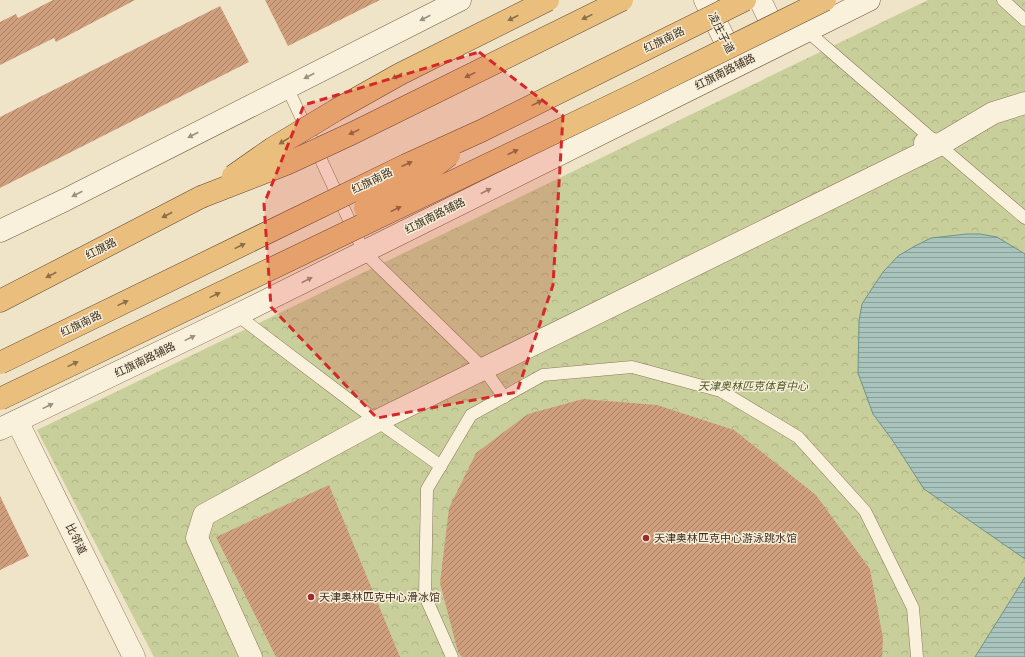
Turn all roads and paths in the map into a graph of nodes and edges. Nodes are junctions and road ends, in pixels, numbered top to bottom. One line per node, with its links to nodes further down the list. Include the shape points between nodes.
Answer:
1 (460, 0): 14 (main road, one-way to 14)
2 (548, 0): 18 (highway, one-way to 18, bridge, via 400,74 336,110)
3 (622, 0): 18 (highway, one-way to 18, bridge, via 353,133 286,164)
4 (705, 0): 13 (main road, 凌庄子道)
5 (745, 0): 16 (highway, 红旗南路, one-way to 5, bridge)
6 (760, 0): 12 (main road)
7 (825, 0): 22 (highway, one-way to 7, bridge)
8 (869, 0): 11 (main road, 红旗南路辅路)
9 (1003, 0): 10 (lane)
10 (1025, 20)
11 (807, 30): 12 (main road, 红旗南路辅路); 17 (lane)
12 (781, 44): 13 (main road, 红旗南路辅路)
13 (738, 65): 21 (main road, 红旗南路辅路, one-way to 13)
14 (287, 88): 20 (main road, one-way to 20); 21 (lane)
15 (1025, 102): 17 (main road, via 993,113)
16 (481, 130): 22 (highway, bridge, via 421,177 317,236); 25 (highway, 红旗南路, one-way to 16, bridge)
17 (929, 143): 19 (lane); 26 (main road)
18 (202, 197): 23 (highway, 红旗路, one-way to 23)
19 (1025, 218)
20 (0, 231)
21 (364, 252): 24 (main road, 红旗南路辅路, one-way to 21); 26 (lane)
22 (270, 269): 28 (highway, one-way to 22, bridge)
23 (0, 301)
24 (237, 315): 29 (lane); 30 (main road, 红旗南路辅路, one-way to 24)
25 (0, 364)
26 (484, 369): 27 (lane); 29 (main road)
27 (504, 397): 31 (lane, via 471,415); 35 (lane, via 542,375 632,366 721,391 798,437 865,511 913,608)
28 (0, 399)
29 (377, 422): 31 (lane); 33 (main road, via 204,515 197,538)
30 (9, 425): 32 (main road, 比邻道)
31 (441, 466): 34 (lane, via 427,489 425,596)
32 (134, 657)
33 (251, 657)
34 (452, 657)
35 (917, 657)

